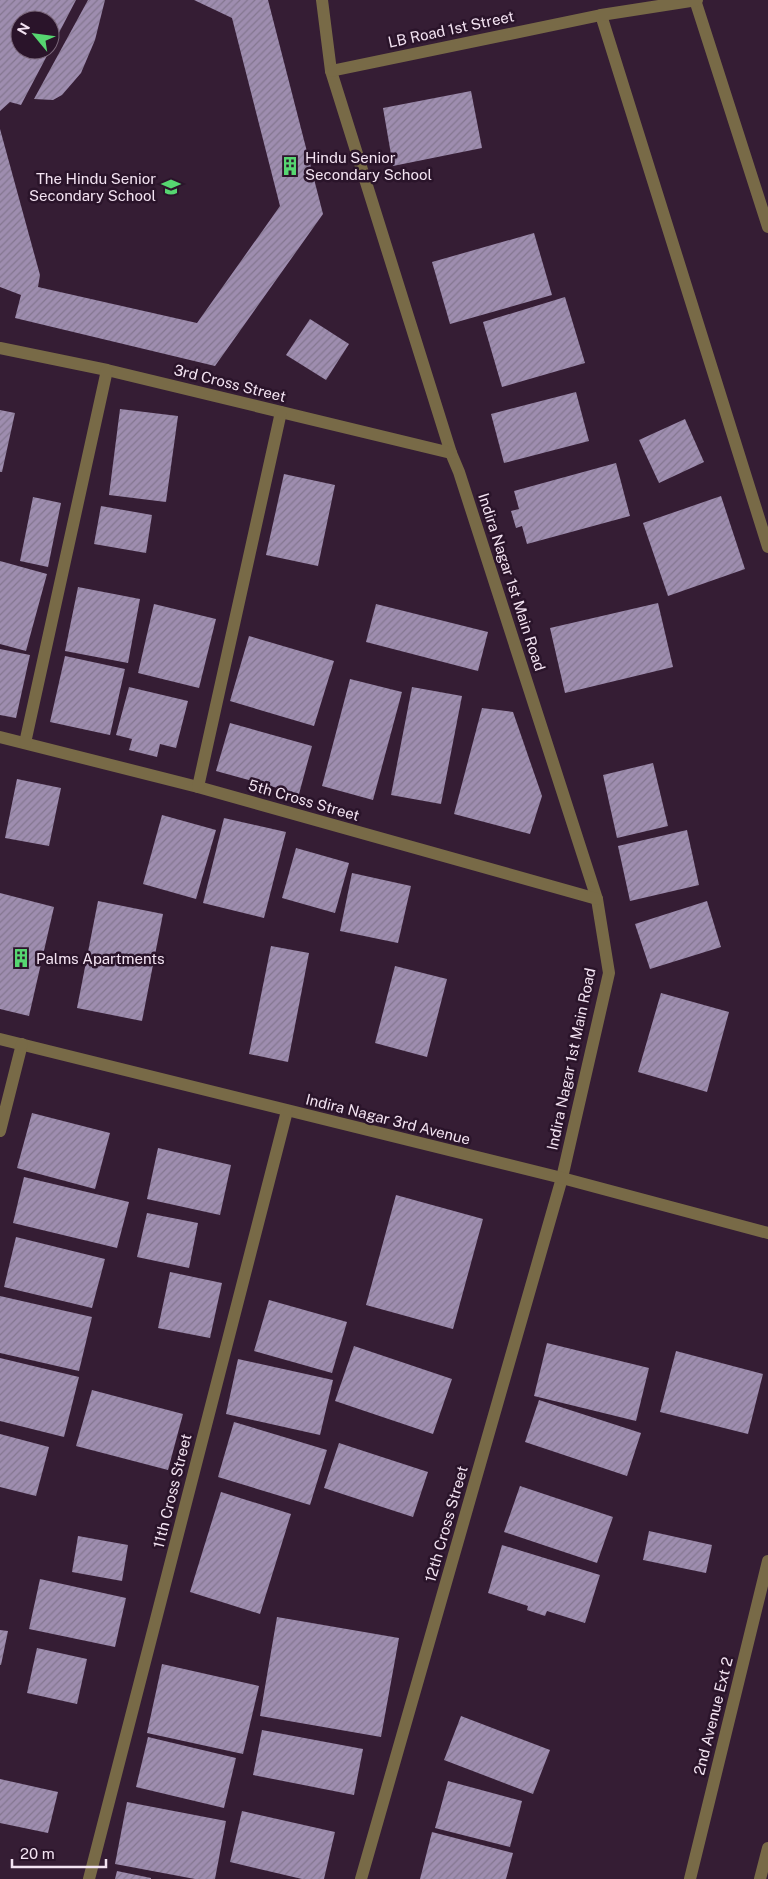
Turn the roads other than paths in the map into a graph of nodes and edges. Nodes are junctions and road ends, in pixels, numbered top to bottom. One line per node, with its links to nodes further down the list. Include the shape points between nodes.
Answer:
1 (322, 0): 4 (street, Indira Nagar 1st Main Road)
2 (695, 0): 3 (street, LB Road 1st Street); 5 (street)
3 (601, 15): 4 (street, LB Road 1st Street); 10 (street)
4 (331, 71): 9 (street, Indira Nagar 1st Main Road)
5 (768, 227)
6 (0, 348): 7 (street, 3rd Cross Street)
7 (107, 370): 8 (street, 3rd Cross Street); 12 (street)
8 (281, 412): 9 (street, 3rd Cross Street); 13 (street)
9 (451, 453): 14 (street, Indira Nagar 1st Main Road)
10 (768, 547)
11 (0, 737): 12 (street, 5th Cross Street)
12 (25, 743): 13 (street, 5th Cross Street)
13 (198, 787): 14 (street, 5th Cross Street)
14 (597, 899): 19 (street, Indira Nagar 1st Main Road, via 610,973)
15 (0, 1039): 16 (street, Indira Nagar 3rd Avenue)
16 (22, 1044): 17 (street, Indira Nagar 3rd Avenue); 18 (street)
17 (287, 1111): 19 (street, Indira Nagar 3rd Avenue); 23 (street, 11th Cross Street)
18 (0, 1131)
19 (562, 1178): 20 (street, Indira Nagar 3rd Avenue); 24 (street, 12th Cross Street)
20 (768, 1233)
21 (768, 1561): 25 (street, 2nd Avenue Ext 2)
22 (768, 1848): 26 (street)
23 (89, 1879)
24 (361, 1879)
25 (690, 1879)
26 (760, 1879)

